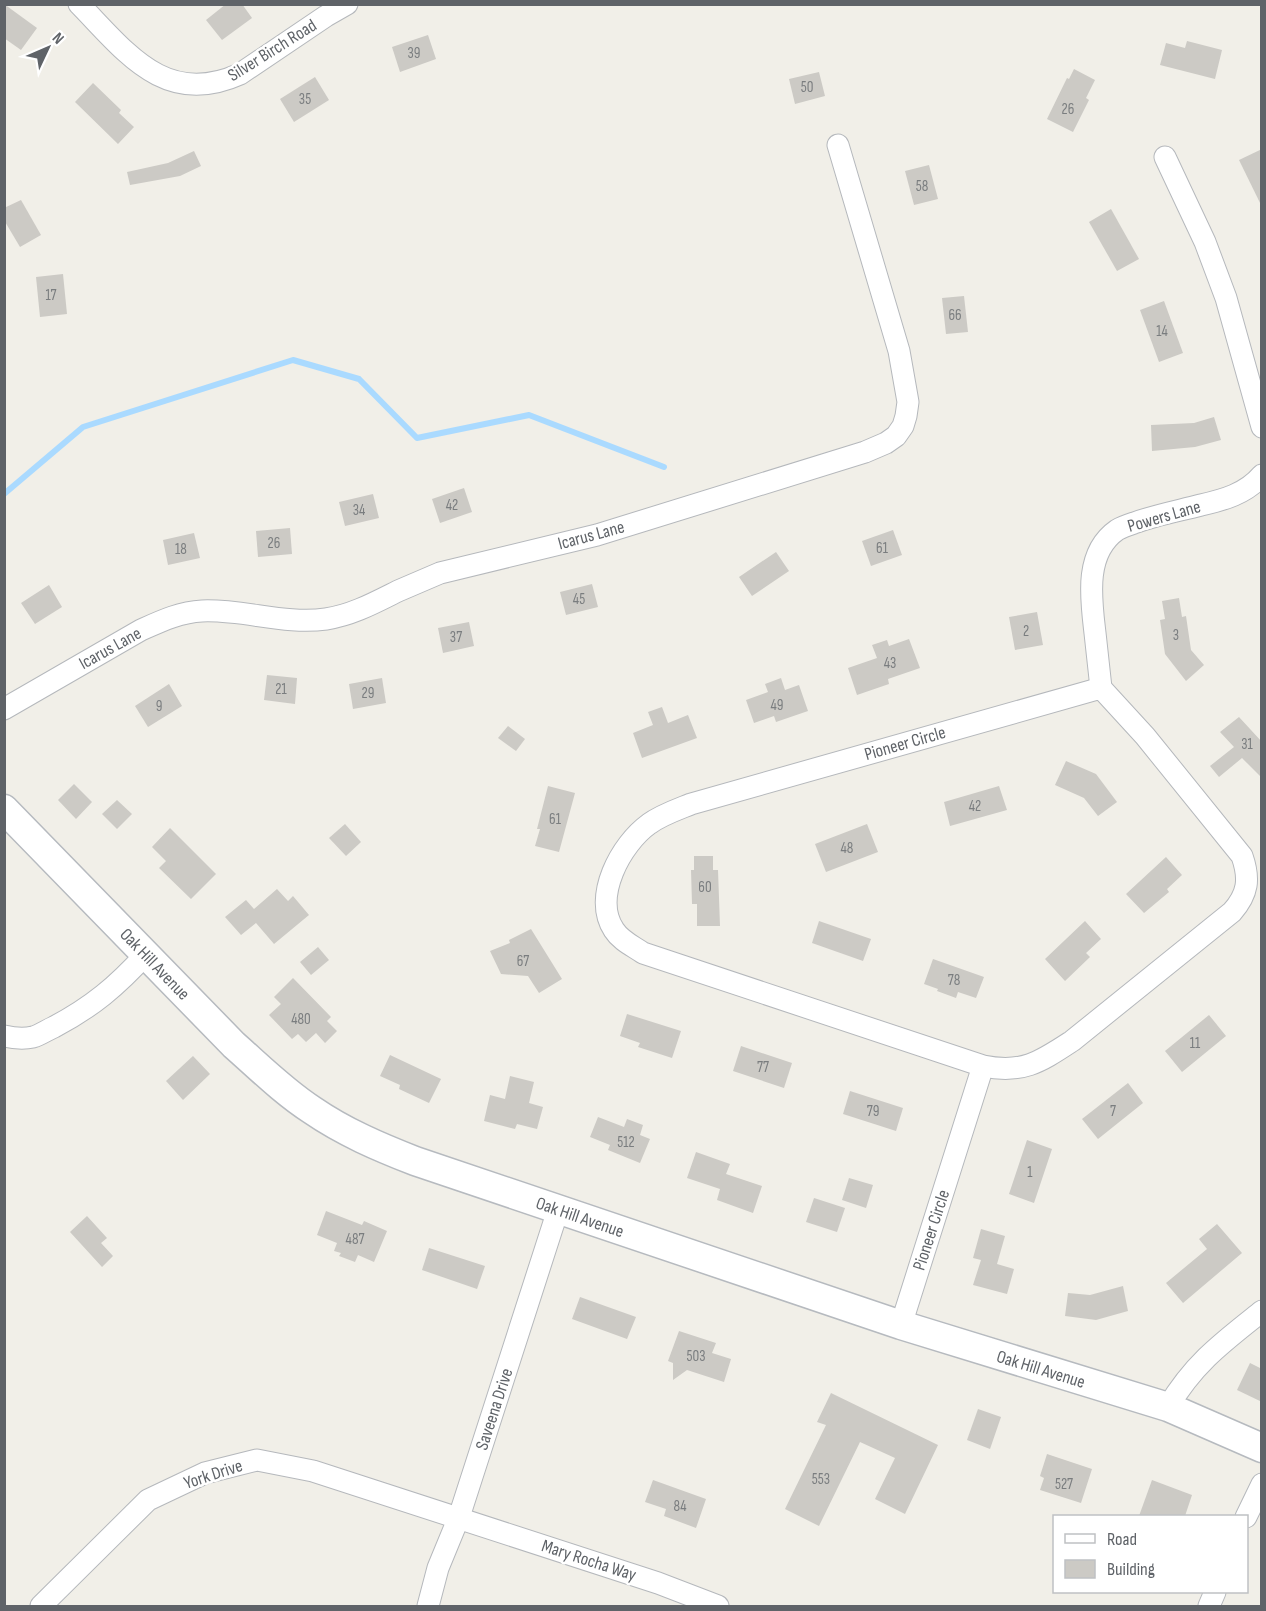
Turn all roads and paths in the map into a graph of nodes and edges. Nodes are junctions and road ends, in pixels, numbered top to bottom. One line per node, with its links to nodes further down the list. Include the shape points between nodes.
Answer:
1 (79, 4): 2 (street, Silver Birch Road, via 156,76 197,85 240,74)
2 (347, 4)
3 (838, 145): 8 (street, Icarus Lane, via 899,351 908,402 906,416 891,440 865,452 626,526 440,573 344,616 307,621 219,611 182,614 141,630)
4 (1165, 157): 5 (street, via 1226,298)
5 (1262, 427)
6 (1262, 476): 7 (street, Powers Lane, via 1240,494 1150,518 1118,529 1106,540 1092,576)
7 (1101, 688): 12 (street, Pioneer Circle, via 1146,735 1242,856 1246,891 1232,912 1050,1056 1016,1069); 12 (street, Pioneer Circle, via 690,804 648,824 626,847 612,875 607,913 613,930 643,953)
8 (4, 709)
9 (4, 809): 10 (main road, Oak Hill Avenue)
10 (146, 954): 11 (street, via 124,978 76,1016 32,1037); 13 (main road, Oak Hill Avenue, via 234,1045 310,1109 398,1155)
11 (4, 1036)
12 (983, 1066): 15 (street, Pioneer Circle)
13 (558, 1210): 15 (main road, Oak Hill Avenue); 20 (street, Saveena Drive)
14 (1262, 1311): 16 (street, via 1209,1354)
15 (900, 1325): 16 (main road, Oak Hill Avenue)
16 (1168, 1407): 17 (main road, Oak Hill Avenue)
17 (1262, 1448)
18 (1262, 1484): 19 (street)
19 (1247, 1515)
20 (459, 1517): 21 (street, York Drive, via 313,1471 257,1460 205,1473 148,1500); 22 (street, Saveena Drive, via 438,1568); 23 (street, Mary Rocha Way)
21 (41, 1606)
22 (428, 1606)
23 (718, 1606)

